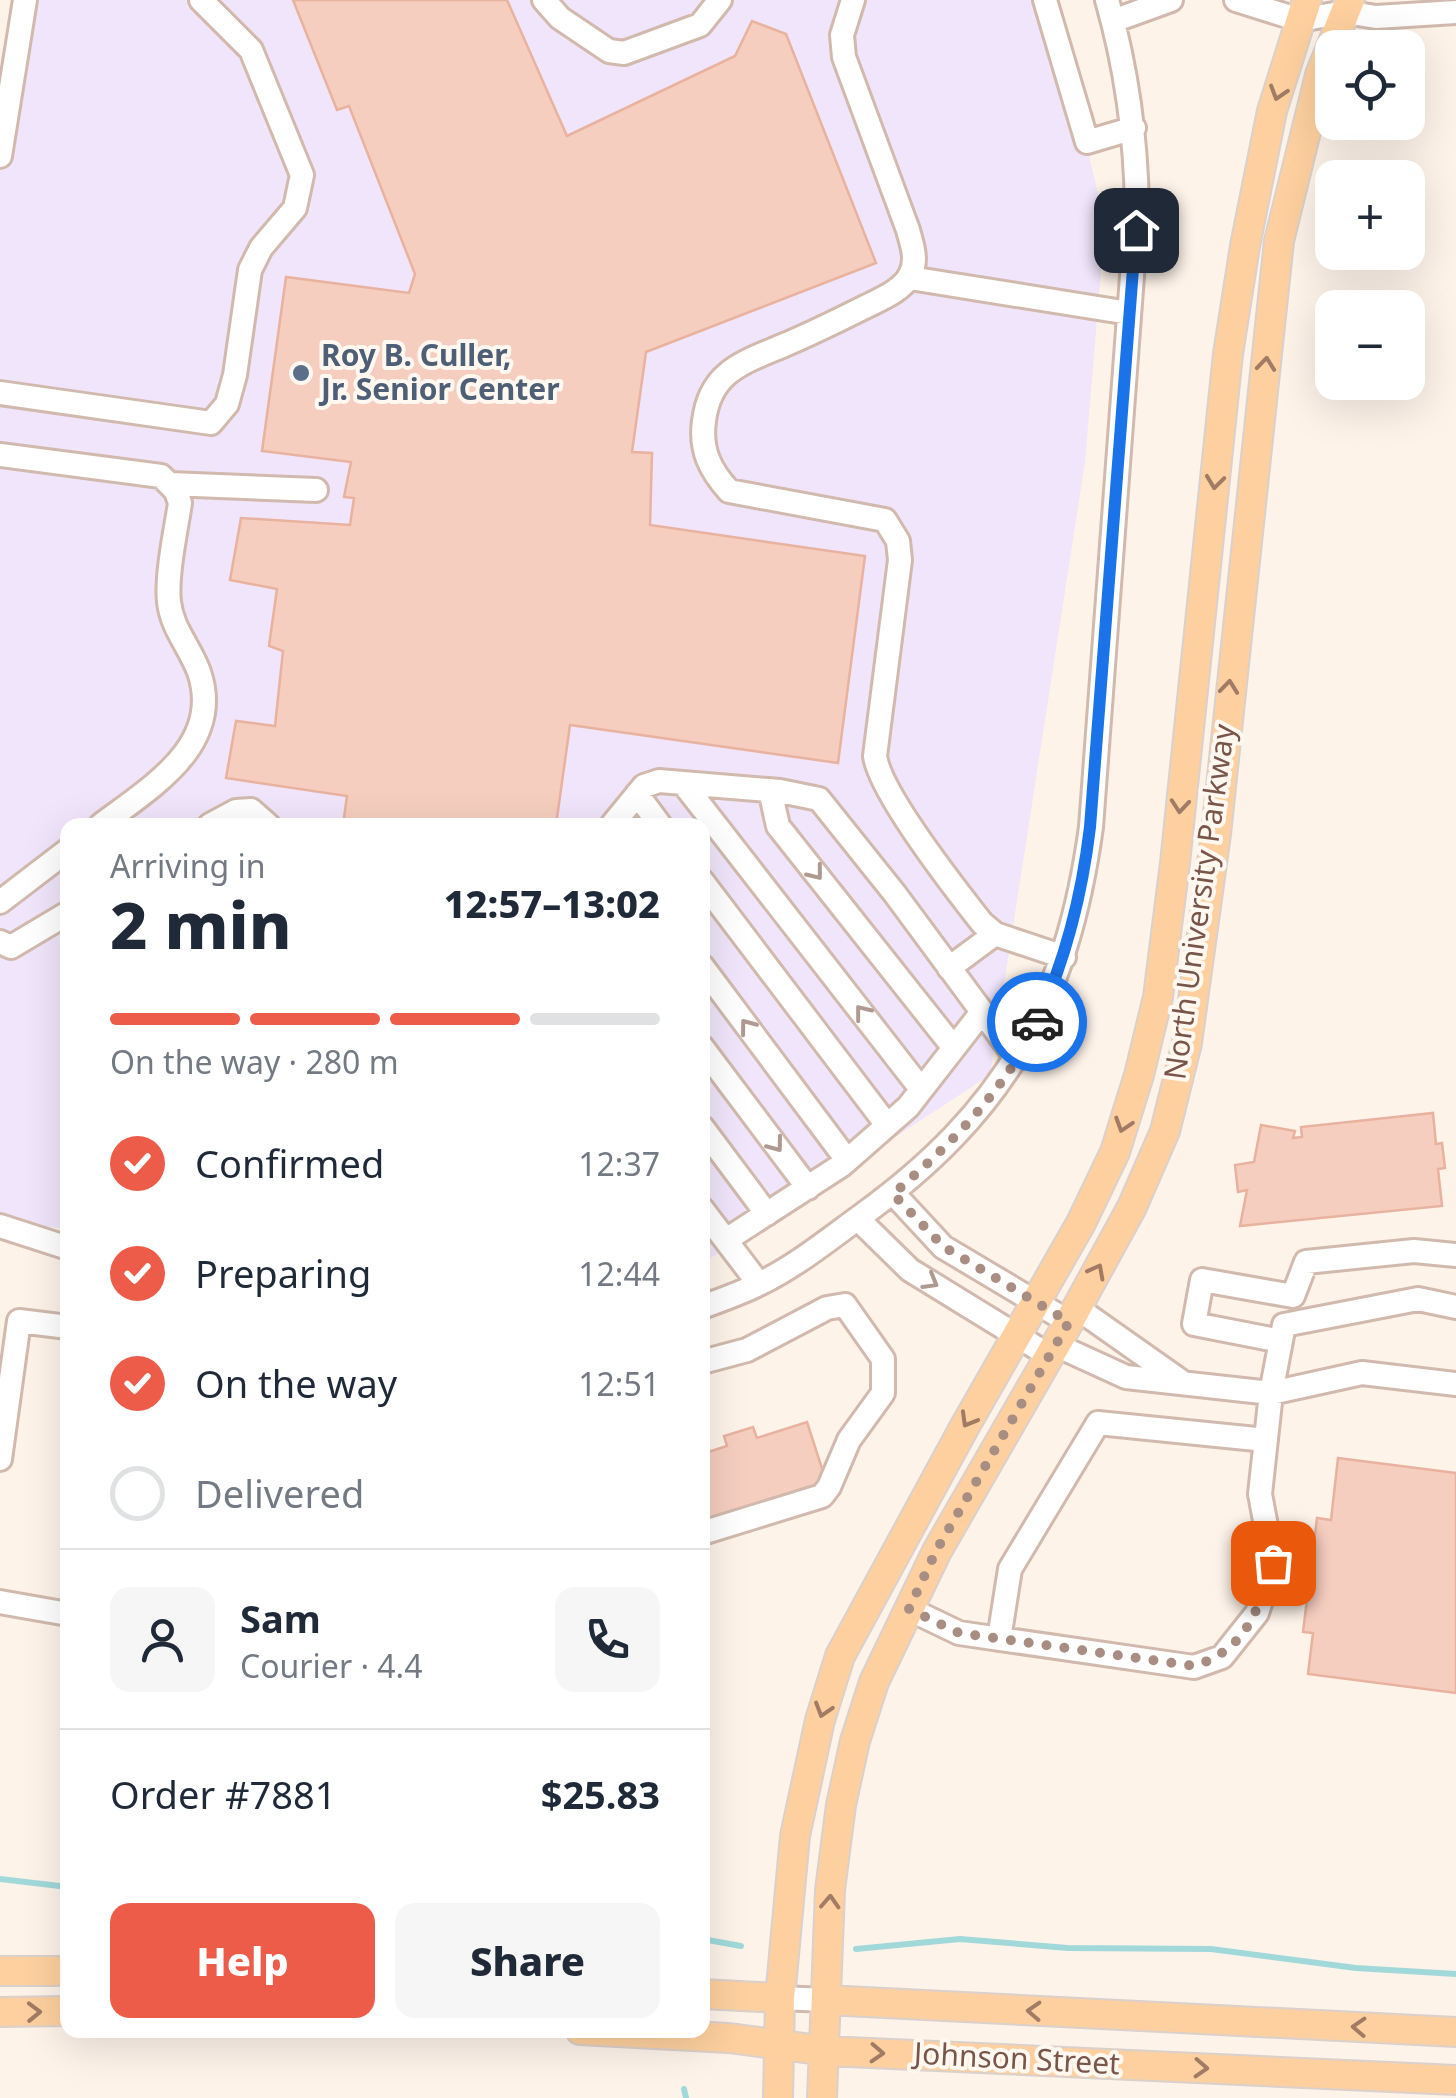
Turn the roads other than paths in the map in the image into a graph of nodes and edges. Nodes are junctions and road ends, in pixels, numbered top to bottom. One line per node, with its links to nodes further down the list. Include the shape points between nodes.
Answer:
1 (26, 0): 14 (street)
2 (201, 0): 17 (street, via 250,50 302,174 296,208 250,270 228,404 211,423)
3 (544, 0): 4 (street, via 609,52 624,53 700,25)
4 (720, 0)
5 (852, 0): 15 (street, via 842,35 844,57 908,230 915,257)
6 (1046, 0): 13 (street, via 1087,142)
7 (1171, 0): 11 (street)
8 (1236, 0): 10 (street)
9 (1341, 4): 10 (street); 12 (street, via 1376,17); 61 (main road, North University Parkway, one-way to 9, via 1132,1208 1164,1130 1187,1043 1279,241)
10 (1304, 10): 57 (main road, North University Parkway, one-way to 57, via 1272,110 1228,354 1158,996 1115,1152)
11 (1110, 11): 13 (street)
12 (1456, 12)
13 (1134, 128): 16 (street, via 1137,209)
14 (0, 156)
15 (910, 278): 16 (street); 33 (street, via 890,295 741,362 706,402 705,451 729,491 885,520 894,532 900,560 877,770 958,892)
16 (1129, 313): 35 (street, via 1090,827)
17 (0, 393)
18 (0, 455): 19 (street, via 160,476)
19 (170, 484): 20 (street); 24 (street, via 180,503 169,600 201,678 203,718 181,762)
20 (316, 490)
21 (683, 783): 22 (street); 23 (street, via 659,781); 42 (street, one-way to 21)
22 (770, 790): 36 (street, via 818,799); 39 (street, one-way to 39, via 778,826)
23 (637, 794): 27 (street); 28 (street)
24 (109, 818)
25 (223, 818): 26 (street, via 251,810)
26 (260, 818)
27 (618, 818)
28 (655, 818)
29 (60, 856): 31 (street)
30 (710, 892): 43 (street)
31 (0, 902)
32 (60, 918): 34 (street, via 12,947)
33 (996, 934): 35 (street); 36 (street)
34 (0, 942)
35 (1064, 957): 41 (street)
36 (949, 968): 38 (street)
37 (710, 977): 45 (street, one-way to 37)
38 (982, 1012): 39 (street); 41 (street)
39 (954, 1048): 42 (street)
40 (710, 1058): 46 (street, one-way to 46)
41 (1016, 1059): 47 (street, via 964,1126)
42 (921, 1089): 43 (street)
43 (887, 1125): 45 (street)
44 (710, 1138): 48 (street)
45 (847, 1160): 46 (street)
46 (808, 1188): 48 (street)
47 (893, 1194): 50 (street); 57 (street, via 944,1247)
48 (767, 1214): 52 (street)
49 (710, 1219): 52 (street)
50 (858, 1219): 55 (street); 63 (street, one-way to 63, via 910,1270)
51 (0, 1226): 53 (street)
52 (726, 1240): 55 (street)
53 (60, 1245)
54 (1456, 1255): 56 (street, via 1414,1251 1306,1262)
55 (759, 1284): 58 (street)
56 (1293, 1296): 62 (street); 62 (street, via 1202,1280 1194,1324)
57 (1037, 1302): 61 (street); 63 (main road, North University Parkway)
58 (710, 1305)
59 (1456, 1307): 62 (street, via 1418,1300)
60 (60, 1326): 69 (street, via 20,1320)
61 (1063, 1333): 63 (street); 65 (street); 65 (street, via 1126,1376); 72 (main road, North University Parkway)
62 (1282, 1333): 67 (street)
63 (1017, 1335): 78 (main road, North University Parkway, one-way to 78, via 840,1656 794,1836)
64 (710, 1360): 70 (street, via 747,1350 827,1308 846,1306 884,1359 882,1393 822,1496)
65 (1185, 1384): 67 (street)
66 (1456, 1384): 67 (street, via 1362,1373)
67 (1272, 1393): 68 (street)
68 (1266, 1440): 74 (street, via 1098,1423 1010,1570); 74 (street, via 1260,1494 1273,1563 1257,1613 1222,1657 1194,1666)
69 (0, 1459)
70 (710, 1531)
71 (0, 1602): 73 (street)
72 (909, 1609): 74 (street, via 959,1633); 79 (main road, North University Parkway, one-way to 72, via 841,1805 874,1682)
73 (60, 1613)
74 (999, 1638)
75 (60, 1970): 76 (main road)
76 (0, 1971)
77 (710, 1994): 78 (main road, Johnson Street)
78 (780, 1998): 79 (street, Johnson Street); 84 (main road, North University Parkway)
79 (826, 2000): 82 (main road, Johnson Street, one-way to 79); 85 (main road, North University Parkway)
80 (60, 2011): 81 (main road, one-way to 80)
81 (0, 2012)
82 (1456, 2032)
83 (710, 2037): 84 (main road, Johnson Street)
84 (780, 2044): 85 (main road, Johnson Street); 87 (main road, North University Parkway)
85 (826, 2050): 86 (main road, Johnson Street, one-way to 86); 88 (main road, North University Parkway)
86 (1456, 2080)
87 (778, 2098)
88 (822, 2098)

